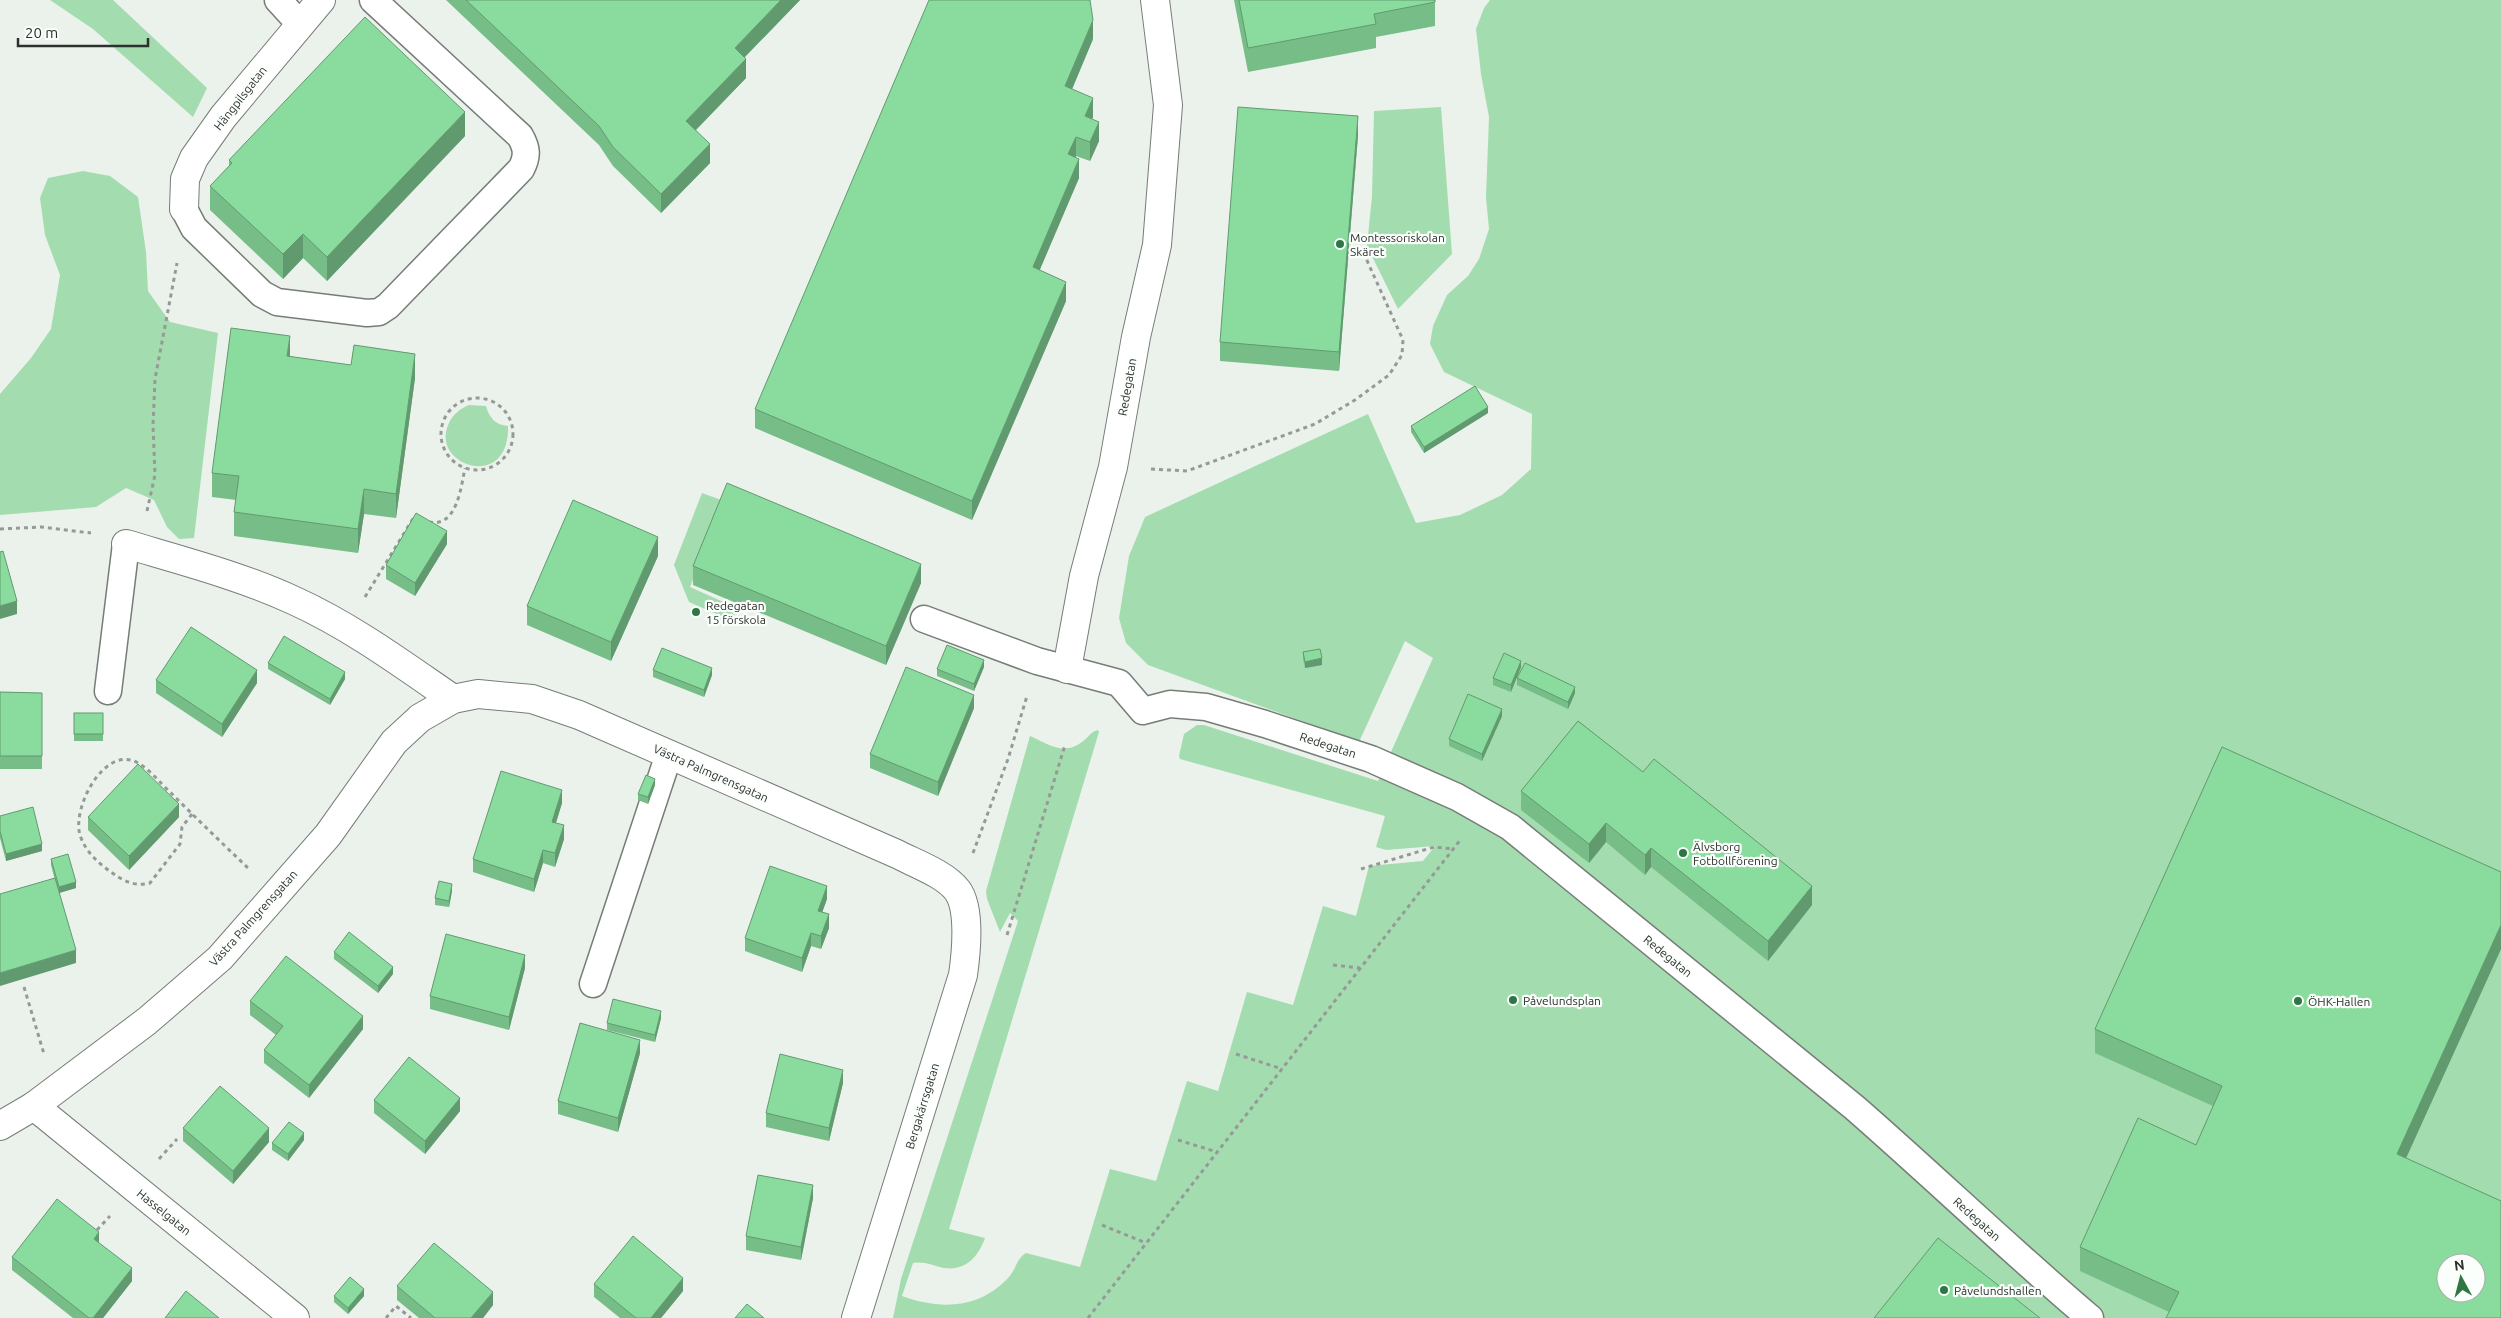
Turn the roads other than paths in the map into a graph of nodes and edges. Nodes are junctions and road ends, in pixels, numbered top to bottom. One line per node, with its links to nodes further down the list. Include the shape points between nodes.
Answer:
1 (278, 0): 5 (lane)
2 (321, 0): 5 (street, Hängpilsgatan)
3 (373, 0): 6 (lane, via 520,136 526,147 527,159 521,169 388,306 373,313 277,302 262,294 194,228)
4 (1154, 0): 9 (street, Redegatan, via 1168,105 1156,246 1112,468 1084,576)
5 (300, 24): 6 (street, Hängpilsgatan, via 223,116 194,158 185,179)
6 (184, 208)
7 (126, 544): 10 (lane); 11 (street, via 234,576 294,601 347,628)
8 (924, 619): 9 (lane, via 1037,662)
9 (1068, 669): 19 (lane, Redegatan, via 1119,683 1143,711 1170,704 1206,707 1371,758 1484,810 1510,827 1854,1108)
10 (108, 691)
11 (453, 699): 12 (street, Västra Palmgrensgatan, via 478,694 532,699 579,715); 15 (street, Västra Palmgrensgatan, via 420,718 394,742 328,835 220,958 147,1022)
12 (669, 754): 13 (street, Västra Palmgrensgatan, via 897,854 935,873); 14 (lane)
13 (958, 891): 18 (street, Bergakärrsgatan, via 968,944 963,975)
14 (593, 984)
15 (44, 1098): 16 (street, Västra Palmgrensgatan); 17 (street, Hasselgatan)
16 (0, 1126)
17 (295, 1318)
18 (856, 1318)
19 (2090, 1318)

